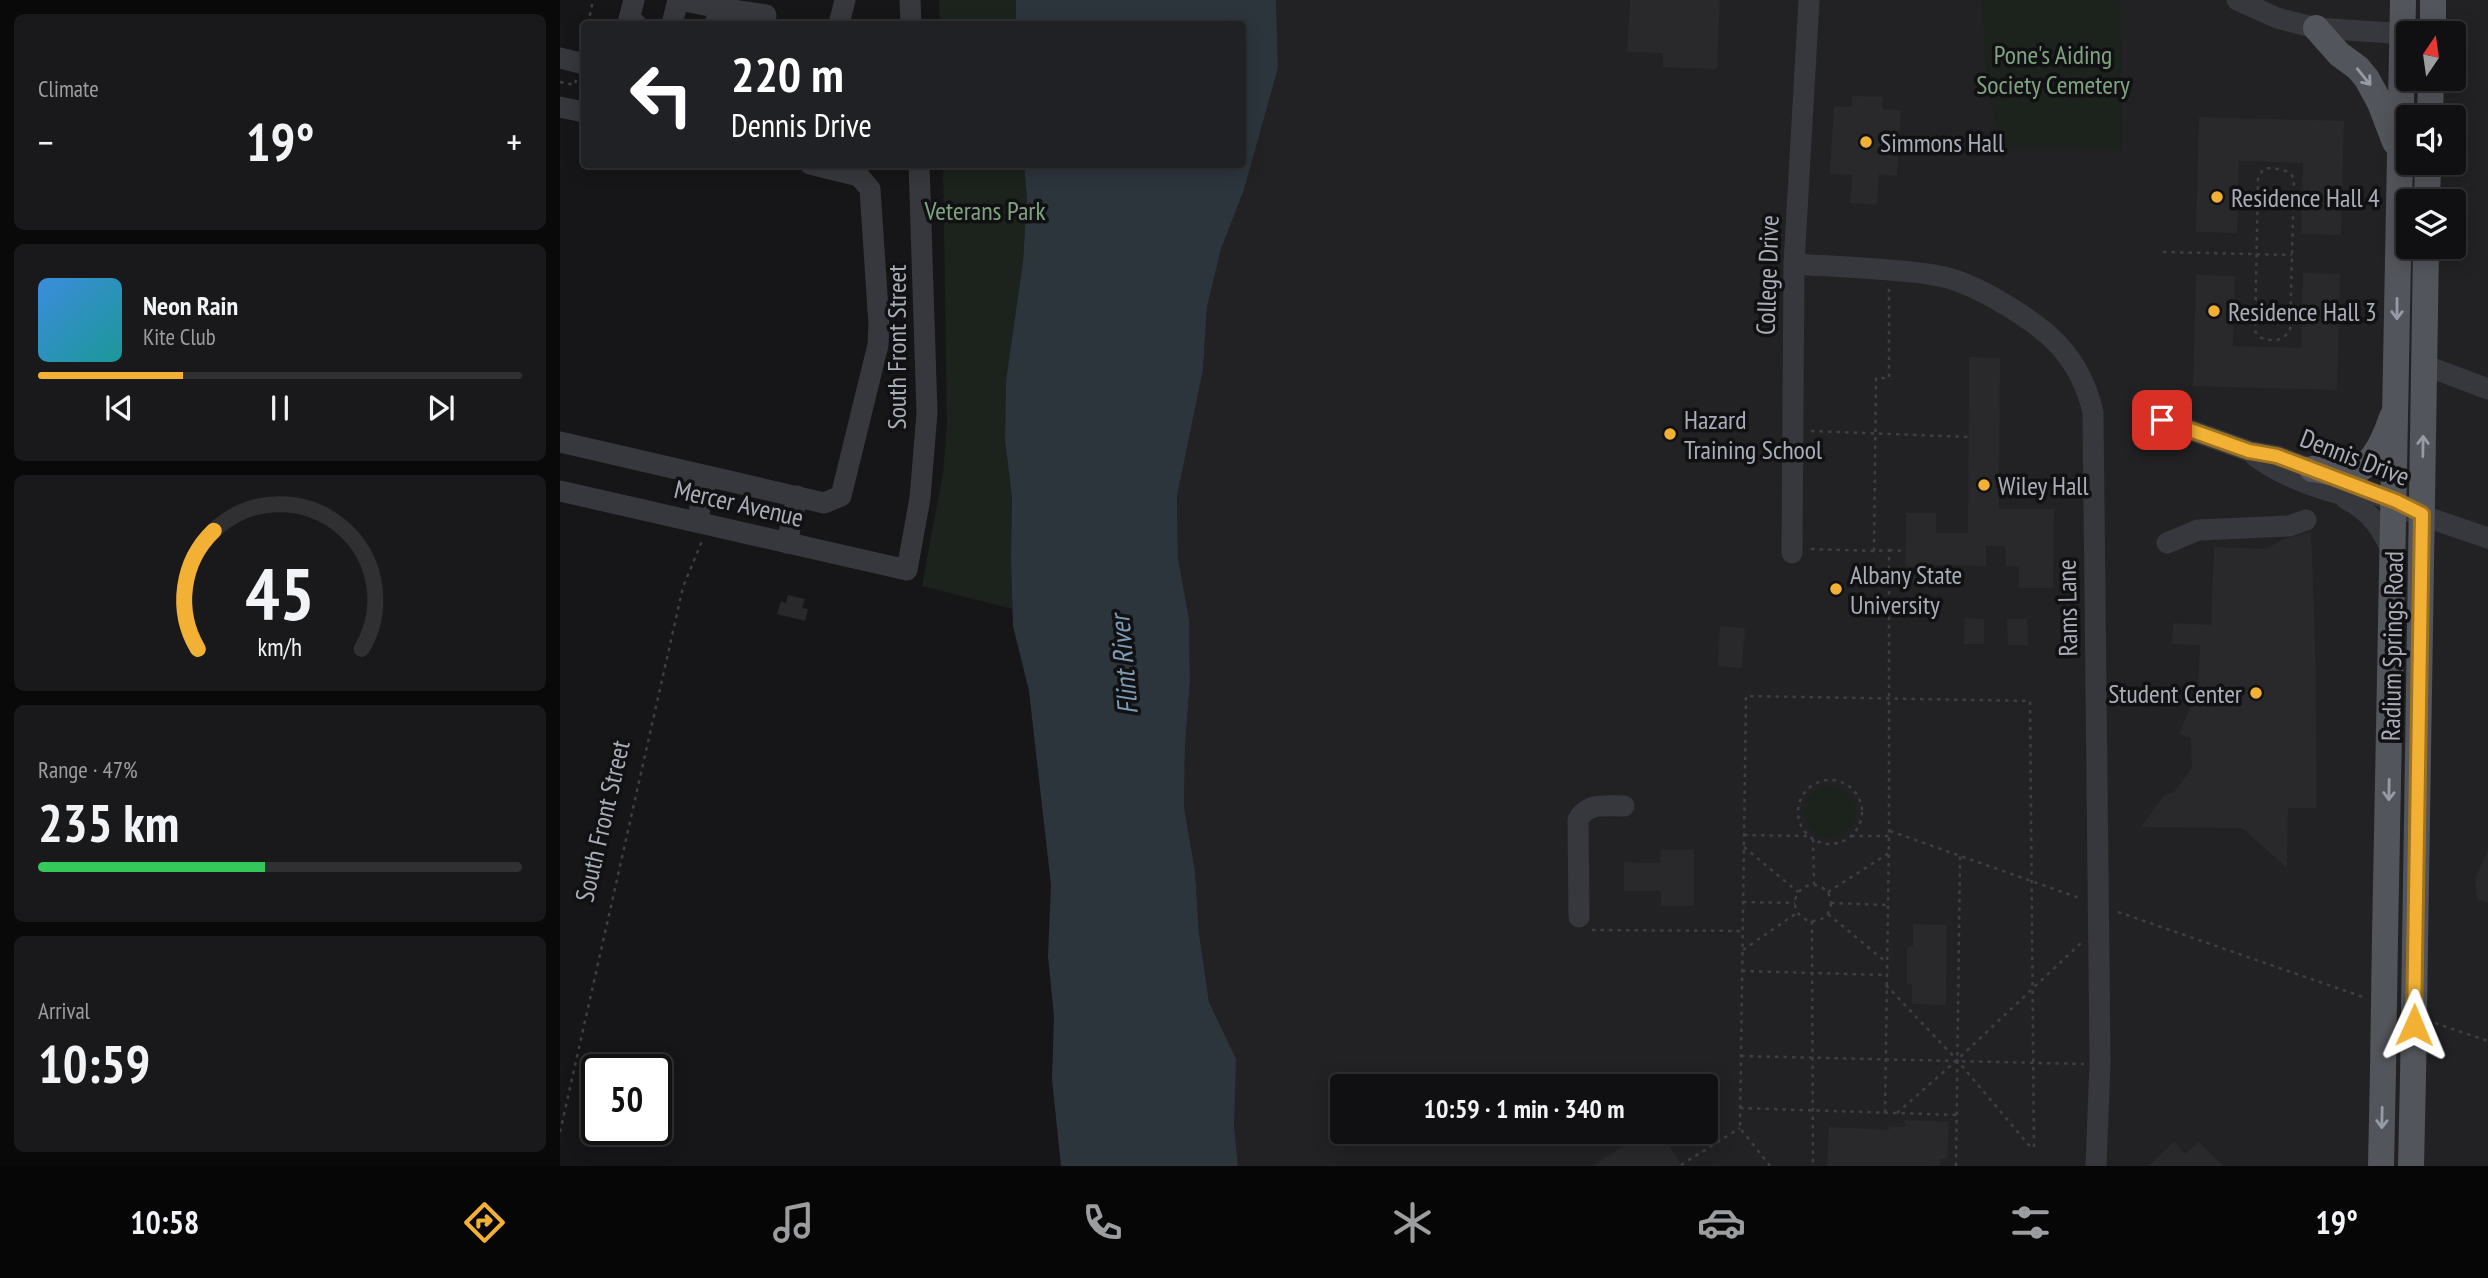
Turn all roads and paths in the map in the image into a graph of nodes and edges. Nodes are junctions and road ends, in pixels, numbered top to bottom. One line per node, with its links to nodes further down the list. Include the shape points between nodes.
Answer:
1 (593, 0): 11 (path)
2 (634, 0): 12 (street)
3 (679, 0): 10 (street); 13 (street)
4 (845, 0): 15 (street)
5 (910, 0): 16 (street)
6 (1809, 0): 33 (street, College Drive)
7 (2237, 0): 19 (street)
8 (2403, 0): 17 (main road, Radium Springs Road)
9 (2433, 0): 18 (main road)
10 (717, 16): 14 (street, via 766,15)
11 (589, 21)
12 (629, 21)
13 (673, 21)
14 (765, 21)
15 (840, 21)
16 (911, 21)
17 (2408, 21)
18 (2433, 21)
19 (2316, 29): 20 (street); 25 (main road, one-way to 25, via 2367,79)
20 (2396, 32)
21 (560, 58): 22 (street)
22 (581, 63)
23 (560, 107): 24 (street)
24 (581, 111)
25 (2396, 145)
26 (826, 168): 48 (street, via 859,176 870,189 878,345 841,496 824,503)
27 (919, 168): 61 (street, South Front Street, via 927,413 920,498)
28 (2399, 175): 37 (main road, Radium Springs Road, one-way to 37)
29 (2163, 252): 30 (path)
30 (2257, 254): 31 (path); 31 (path, via 2255,331 2259,337 2280,340 2290,330); 31 (path, via 2258,179 2267,168 2282,169 2294,179)
31 (2292, 255)
32 (2426, 259): 35 (main road, Radium Springs Road)
33 (1794, 264): 34 (street, Rams Lane); 39 (street, College Drive)
34 (1889, 271): 40 (path, via 1889,378 1876,378); 83 (street, Rams Lane, via 1936,275 2001,302 2050,334 2087,388 2093,412)
35 (2424, 365): 36 (street); 50 (main road, Radium Springs Road, one-way to 35)
36 (2488, 389)
37 (2396, 402): 44 (main road, via 2381,444 2363,466 2347,474); 49 (main road, Radium Springs Road)
38 (2162, 420): 43 (street, Dennis Drive)
39 (1792, 430): 40 (path); 57 (street, College Drive)
40 (1875, 433): 41 (path); 58 (path)
41 (1969, 437)
42 (560, 442): 45 (street)
43 (2249, 451): 44 (street, Dennis Drive); 47 (street, Dennis Drive, via 2285,476)
44 (2312, 469): 49 (street, Dennis Drive)
45 (707, 476): 48 (street); 52 (street)
46 (560, 491): 52 (street, Mercer Avenue)
47 (2338, 495): 49 (street, Dennis Drive); 60 (street, via 2365,509)
48 (797, 496): 54 (street)
49 (2396, 504): 50 (street, Dennis Drive); 60 (main road, Radium Springs Road)
50 (2422, 514): 53 (street, Dennis Drive); 116 (main road, Radium Springs Road, bridge)
51 (2306, 520): 55 (street, via 2289,526 2198,530)
52 (702, 523): 54 (street, Mercer Avenue); 109 (path, South Front Street, via 680,599)
53 (2488, 538)
54 (787, 543): 61 (street, Mercer Avenue)
55 (2167, 543)
56 (1889, 550): 58 (path); 59 (path); 62 (path)
57 (1792, 551): 58 (path)
58 (1874, 551)
59 (1906, 551)
60 (2395, 557): 115 (main road, Radium Springs Road, one-way to 115, bridge)
61 (906, 570)
62 (1888, 699): 64 (path); 65 (path, via 1746,696); 73 (path, via 2030,701)
63 (1624, 806): 84 (street, via 1587,808 1578,820)
64 (1889, 830): 68 (path); 72 (path)
65 (1744, 835): 66 (path); 70 (path)
66 (1809, 836): 67 (path, via 1800,822 1800,800 1814,784 1836,781 1855,792 1860,801 1860,823); 69 (path)
67 (1851, 836): 68 (path); 69 (path, via 1830,844)
68 (1889, 836): 71 (path)
69 (1813, 839): 74 (path)
70 (1744, 847): 75 (path); 77 (path)
71 (1889, 853): 76 (path); 80 (path)
72 (1960, 856): 73 (path); 100 (path)
73 (2032, 881): 83 (path); 93 (path)
74 (1814, 884): 75 (path); 76 (path)
75 (1798, 892): 78 (path)
76 (1828, 892): 79 (path)
77 (1743, 902): 78 (path); 86 (path)
78 (1795, 903): 81 (path)
79 (1831, 903): 80 (path); 82 (path)
80 (1887, 905): 88 (path)
81 (1798, 912): 85 (path); 87 (path)
82 (1828, 914): 85 (path); 88 (path)
83 (2099, 915): 93 (path); 94 (path); 102 (street, Rams Lane)
84 (1578, 916): 86 (path, via 1588,930)
85 (1812, 921): 90 (path)
86 (1742, 931): 87 (path)
87 (1742, 951): 89 (path)
88 (1886, 962): 91 (path)
89 (1742, 971): 90 (path); 97 (path)
90 (1812, 973): 91 (path); 98 (path)
91 (1886, 975): 92 (path)
92 (1886, 985): 99 (path); 100 (path)
93 (2033, 989): 100 (path); 101 (path)
94 (2371, 1000)
95 (2436, 1023): 96 (path)
96 (2488, 1041)
97 (1741, 1056): 98 (path); 103 (path)
98 (1812, 1058): 99 (path); 104 (path)
99 (1885, 1059): 100 (path); 105 (path)
100 (1957, 1060): 101 (path); 101 (path, via 2034,1150); 106 (path); 107 (path)
101 (2033, 1062): 102 (path)
102 (2099, 1064): 114 (street, Rams Lane)
103 (1740, 1108): 104 (path); 108 (path)
104 (1812, 1110): 105 (path); 112 (path)
105 (1885, 1113): 106 (path)
106 (1897, 1113): 107 (path)
107 (1957, 1115): 113 (path)
108 (1740, 1128): 110 (path); 111 (path)
109 (560, 1132)
110 (1681, 1165)
111 (1770, 1166)
112 (1813, 1166)
113 (1956, 1166)
114 (2096, 1166)
115 (2382, 1166)
116 (2411, 1166)

